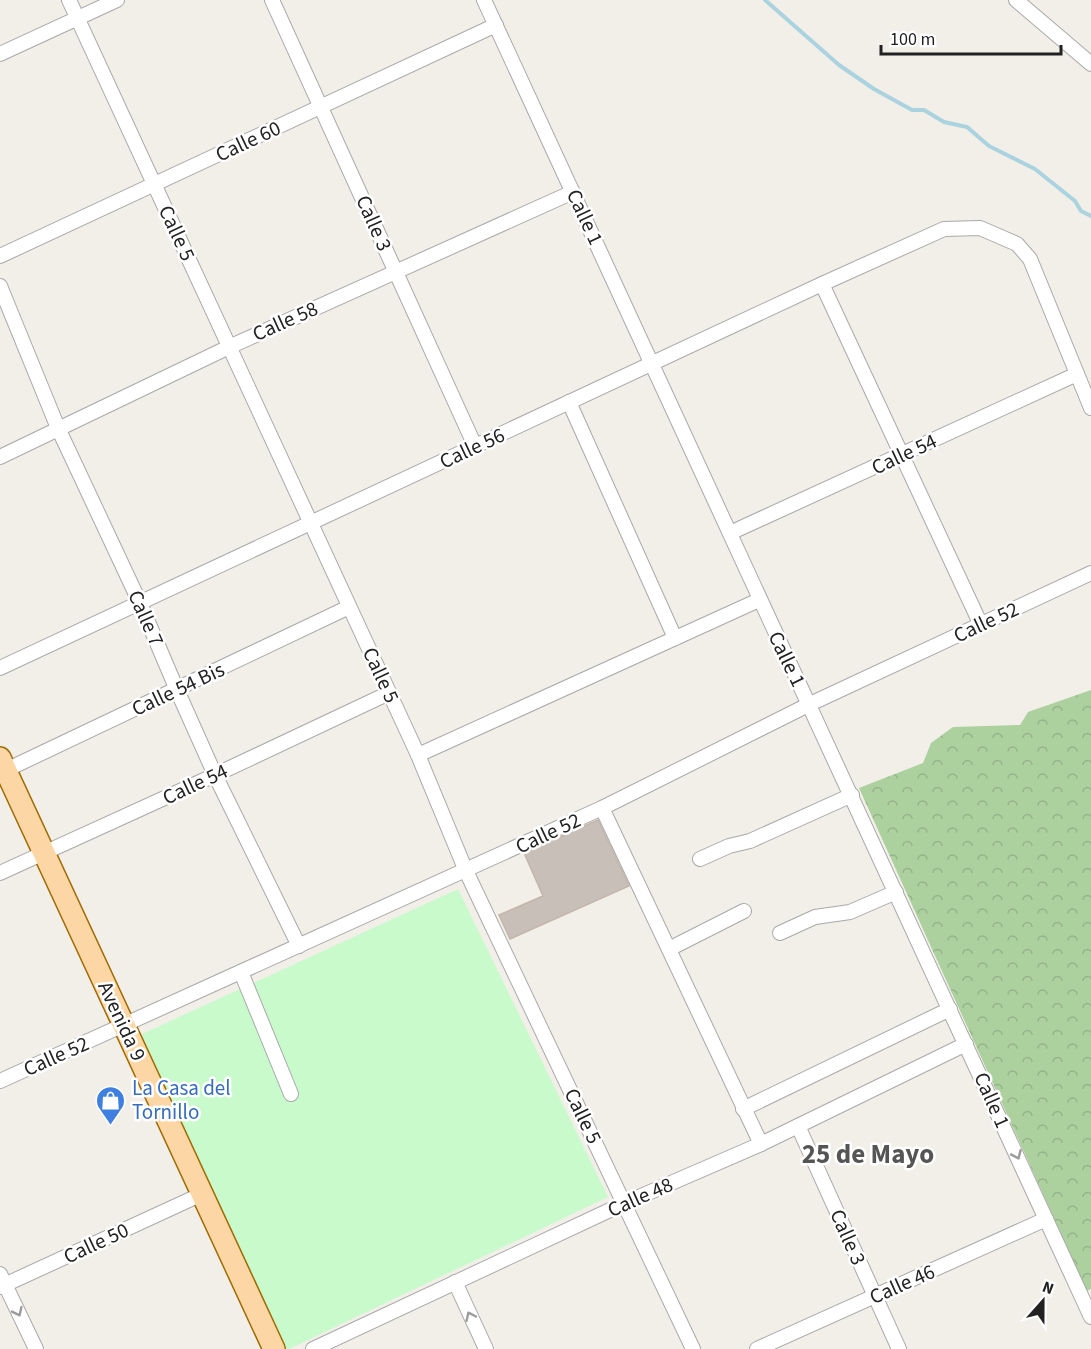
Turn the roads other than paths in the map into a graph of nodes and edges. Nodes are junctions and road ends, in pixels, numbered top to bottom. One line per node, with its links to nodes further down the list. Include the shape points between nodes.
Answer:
1 (69, 0): 6 (street, Calle 5)
2 (117, 0): 6 (street)
3 (272, 0): 10 (street, Calle 3)
4 (484, 0): 7 (street, Calle 1)
5 (1016, 0): 9 (street)
6 (77, 18): 8 (street); 11 (street, Calle 5)
7 (496, 25): 10 (street, Calle 60); 12 (street, Calle 1)
8 (0, 54)
9 (1091, 64)
10 (321, 107): 11 (street, Calle 60); 14 (street, Calle 3)
11 (154, 184): 13 (street, Calle 60); 17 (street, Calle 5)
12 (573, 192): 14 (street, Calle 58); 18 (street, Calle 1)
13 (0, 256)
14 (396, 272): 17 (street, Calle 58); 23 (street, Calle 3)
15 (822, 284): 18 (street, Calle 56); 19 (street, Calle 56, via 944,229 980,228 1017,244 1030,259); 24 (street)
16 (0, 286): 22 (street, Calle 7)
17 (229, 347): 22 (street, Calle 58); 26 (street, Calle 5)
18 (652, 363): 20 (street, Calle 56); 27 (street, Calle 1)
19 (1077, 374): 21 (street); 24 (street, Calle 54)
20 (569, 402): 23 (street, Calle 56); 33 (street)
21 (1091, 408)
22 (58, 428): 25 (street, Calle 58); 30 (street, Calle 7)
23 (475, 446): 26 (street, Calle 56)
24 (902, 454): 27 (street, Calle 54); 32 (street)
25 (0, 457)
26 (311, 524): 30 (street, Calle 56); 31 (street, Calle 5)
27 (730, 533): 29 (street, Calle 1)
28 (1091, 573): 32 (street, Calle 52)
29 (759, 600): 33 (street); 37 (street, Calle 1)
30 (140, 603): 34 (street, Calle 56); 35 (street, Calle 7)
31 (349, 607): 35 (street, Calle 54 Bis); 36 (street, Calle 5)
32 (981, 625): 37 (street, Calle 52)
33 (675, 638): 38 (street)
34 (0, 668)
35 (177, 690): 39 (street, Calle 54 Bis); 40 (street, Calle 7)
36 (389, 693): 38 (street, Calle 5); 40 (street, Calle 54)
37 (810, 704): 41 (street, Calle 1); 42 (street, Calle 52)
38 (418, 755): 45 (street, Calle 5)
39 (2, 771): 43 (main road, Avenida 9)
40 (216, 775): 43 (street, Calle 54); 50 (street, Calle 7)
41 (852, 795): 44 (street, via 750,841); 47 (street, Calle 1)
42 (603, 808): 45 (street, Calle 52); 51 (street)
43 (39, 855): 46 (street, Calle 54); 54 (main road, Avenida 9)
44 (699, 859)
45 (466, 871): 50 (street, Calle 52); 62 (street, Calle 5)
46 (0, 873)
47 (896, 892): 49 (street, via 850,912 815,918); 53 (street, Calle 1)
48 (744, 911): 51 (street)
49 (780, 933)
50 (299, 946): 52 (street, Calle 52)
51 (669, 949): 58 (street)
52 (241, 972): 54 (street, Calle 52); 57 (street)
53 (950, 1009): 55 (street, Calle 1); 58 (street)
54 (118, 1028): 56 (street, Calle 52); 61 (main road, Avenida 9)
55 (966, 1044): 59 (street, Calle 48); 63 (street, Calle 1, one-way to 63)
56 (0, 1081)
57 (291, 1094)
58 (743, 1109): 60 (street)
59 (798, 1126): 60 (street, Calle 48); 66 (street, Calle 3)
60 (761, 1144): 62 (street, Calle 48)
61 (197, 1196): 64 (street, Calle 50); 69 (main road, Avenida 9); 70 (main road, Avenida 9)
62 (625, 1203): 65 (street, Calle 48); 73 (street, Calle 5)
63 (1046, 1219): 66 (street, Calle 46); 67 (street, Calle 1)
64 (2, 1282): 68 (street, one-way to 68)
65 (455, 1282): 71 (street, Calle 48); 72 (street, one-way to 65)
66 (875, 1296): 74 (street, Calle 46); 75 (street, Calle 3)
67 (1091, 1317)
68 (36, 1349)
69 (260, 1349)
70 (274, 1349)
71 (313, 1349)
72 (486, 1349)
73 (693, 1349)
74 (757, 1349)
75 (899, 1349)

